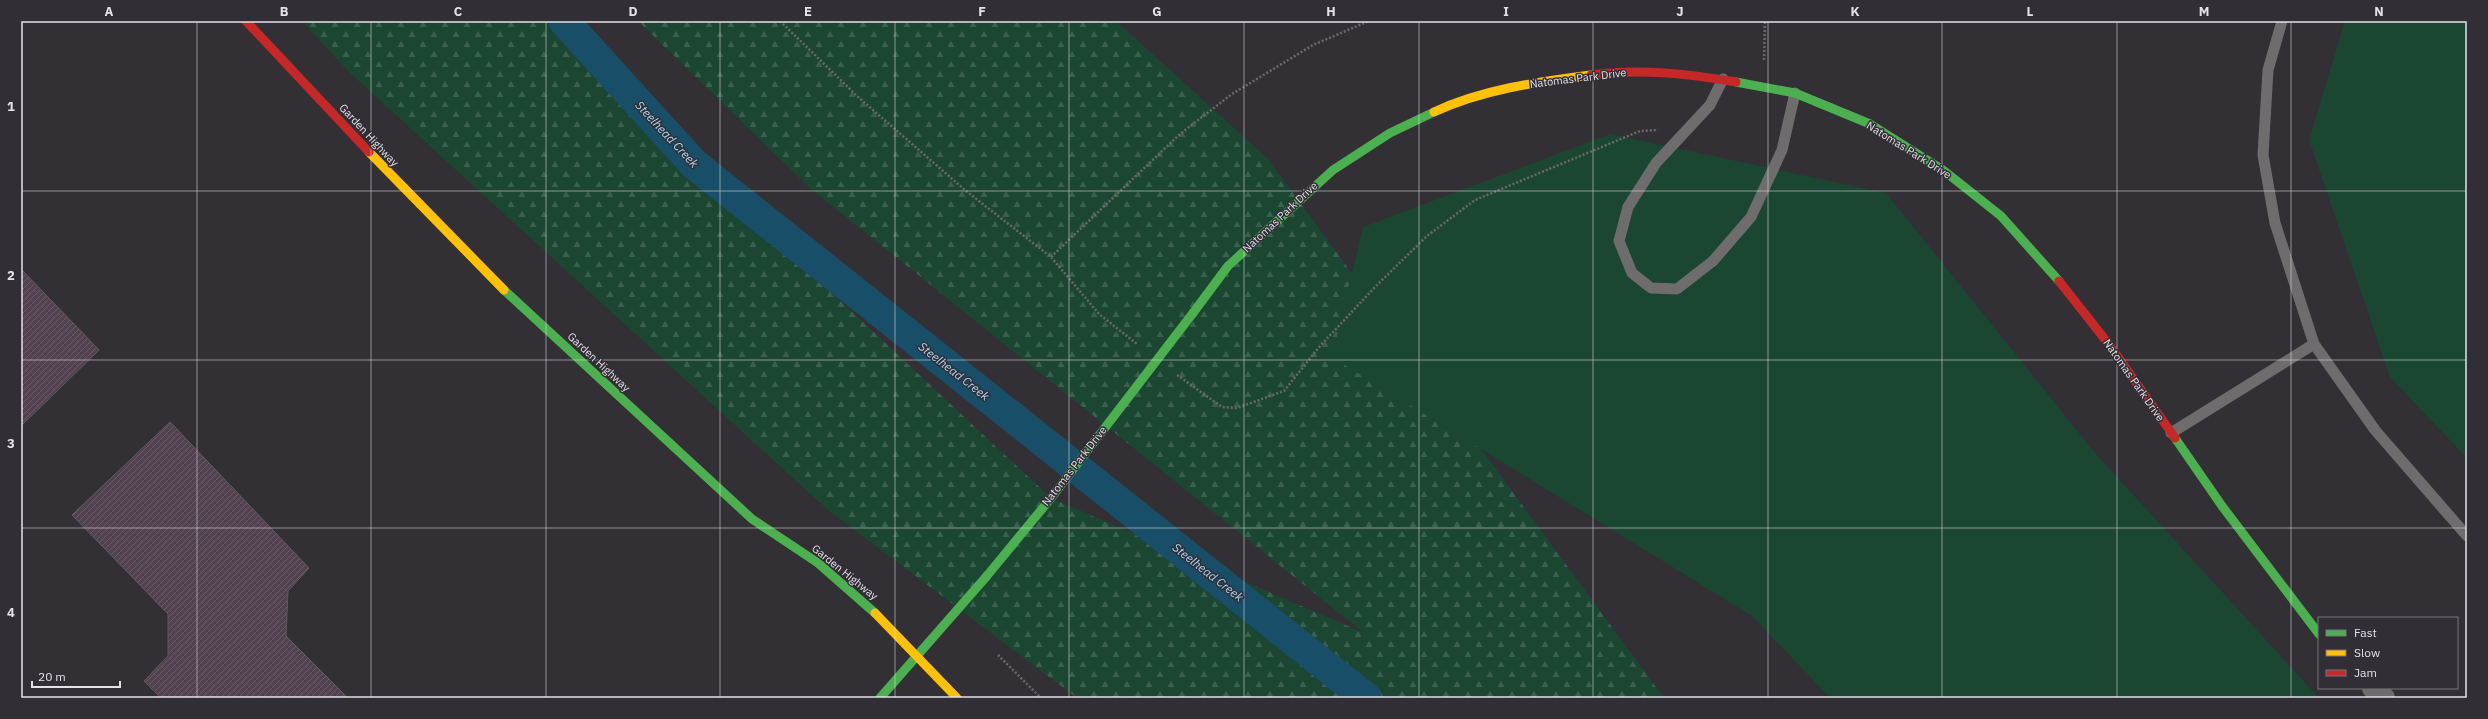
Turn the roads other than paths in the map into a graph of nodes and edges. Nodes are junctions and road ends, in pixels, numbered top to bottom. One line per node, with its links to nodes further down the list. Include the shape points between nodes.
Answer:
1 (246, 21): 9 (street, Garden Highway, via 388,173 494,280 752,519 818,562 873,610)
2 (2282, 21): 5 (lane, via 2268,70 2263,155 2275,223)
3 (1722, 79): 4 (street, Natomas Park Drive); 4 (lane, via 1710,105 1656,164 1628,207 1619,241 1632,273 1651,288 1677,289 1713,261 1751,217 1782,150); 9 (street, Natomas Park Drive, bridge, via 1618,72 1530,83 1454,103 1390,133 1333,170 1228,266 1051,498)
4 (1795, 93): 6 (street, Natomas Park Drive, via 1870,124 1944,170 2001,216 2060,282 2111,347)
5 (2314, 344): 6 (lane); 7 (lane, via 2375,430)
6 (2171, 433): 8 (street, Natomas Park Drive, via 2222,506)
7 (2467, 536)
8 (2318, 633)
9 (917, 656): 11 (street, Natomas Park Drive); 12 (street, Garden Highway)
10 (2374, 689): 13 (street)
11 (880, 698)
12 (957, 698)
13 (2384, 698)

